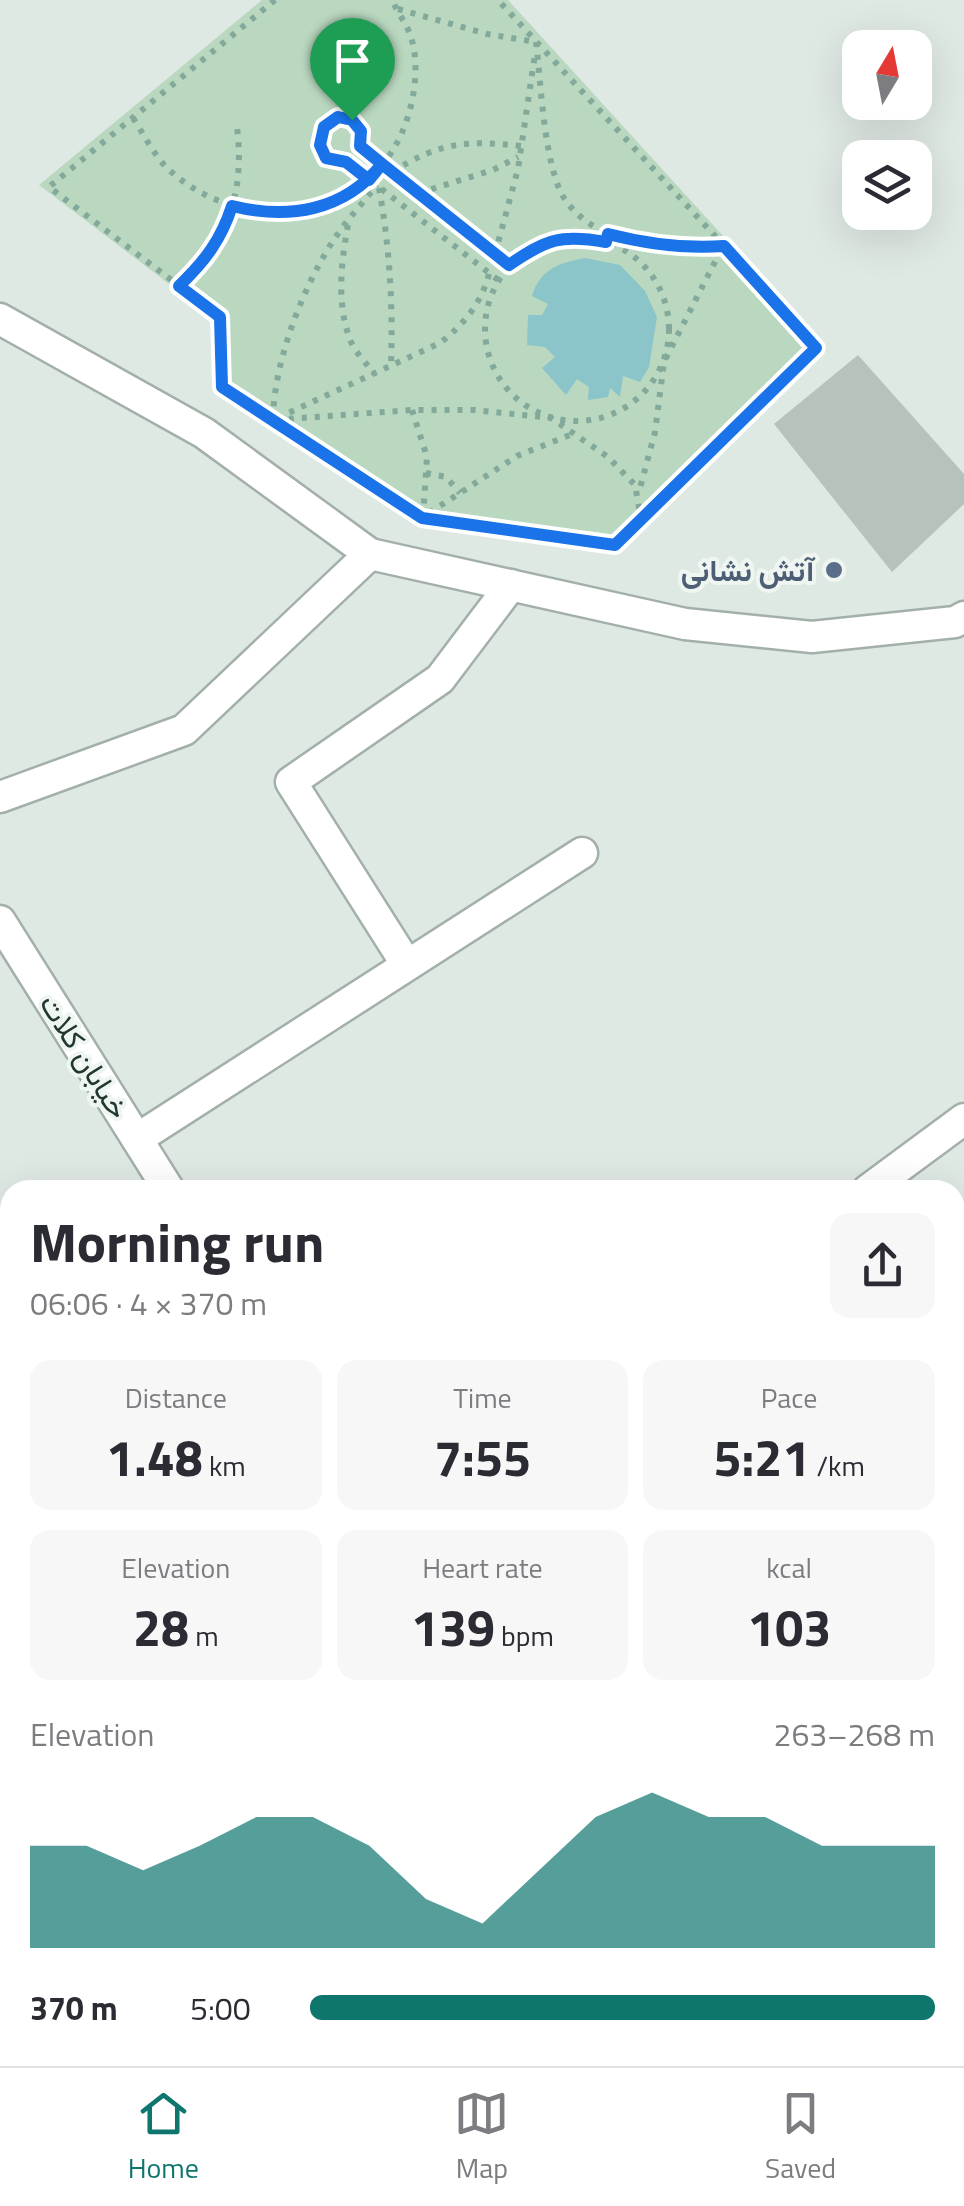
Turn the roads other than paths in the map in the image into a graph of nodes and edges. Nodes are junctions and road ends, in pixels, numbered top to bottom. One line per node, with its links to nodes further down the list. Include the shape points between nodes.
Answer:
1 (0, 319): 2 (street, via 204,434)
2 (370, 554): 3 (street); 5 (street, via 184,730)
3 (511, 585): 4 (street, via 685,624 812,637); 8 (street, via 440,679 292,782)
4 (961, 623)
5 (0, 796)
6 (582, 852): 8 (street)
7 (0, 922): 10 (street, خیابان کلات)
8 (407, 965): 10 (street)
9 (964, 1119): 12 (street)
10 (137, 1138): 11 (street, خیابان کلات)
11 (164, 1180)
12 (882, 1180)

